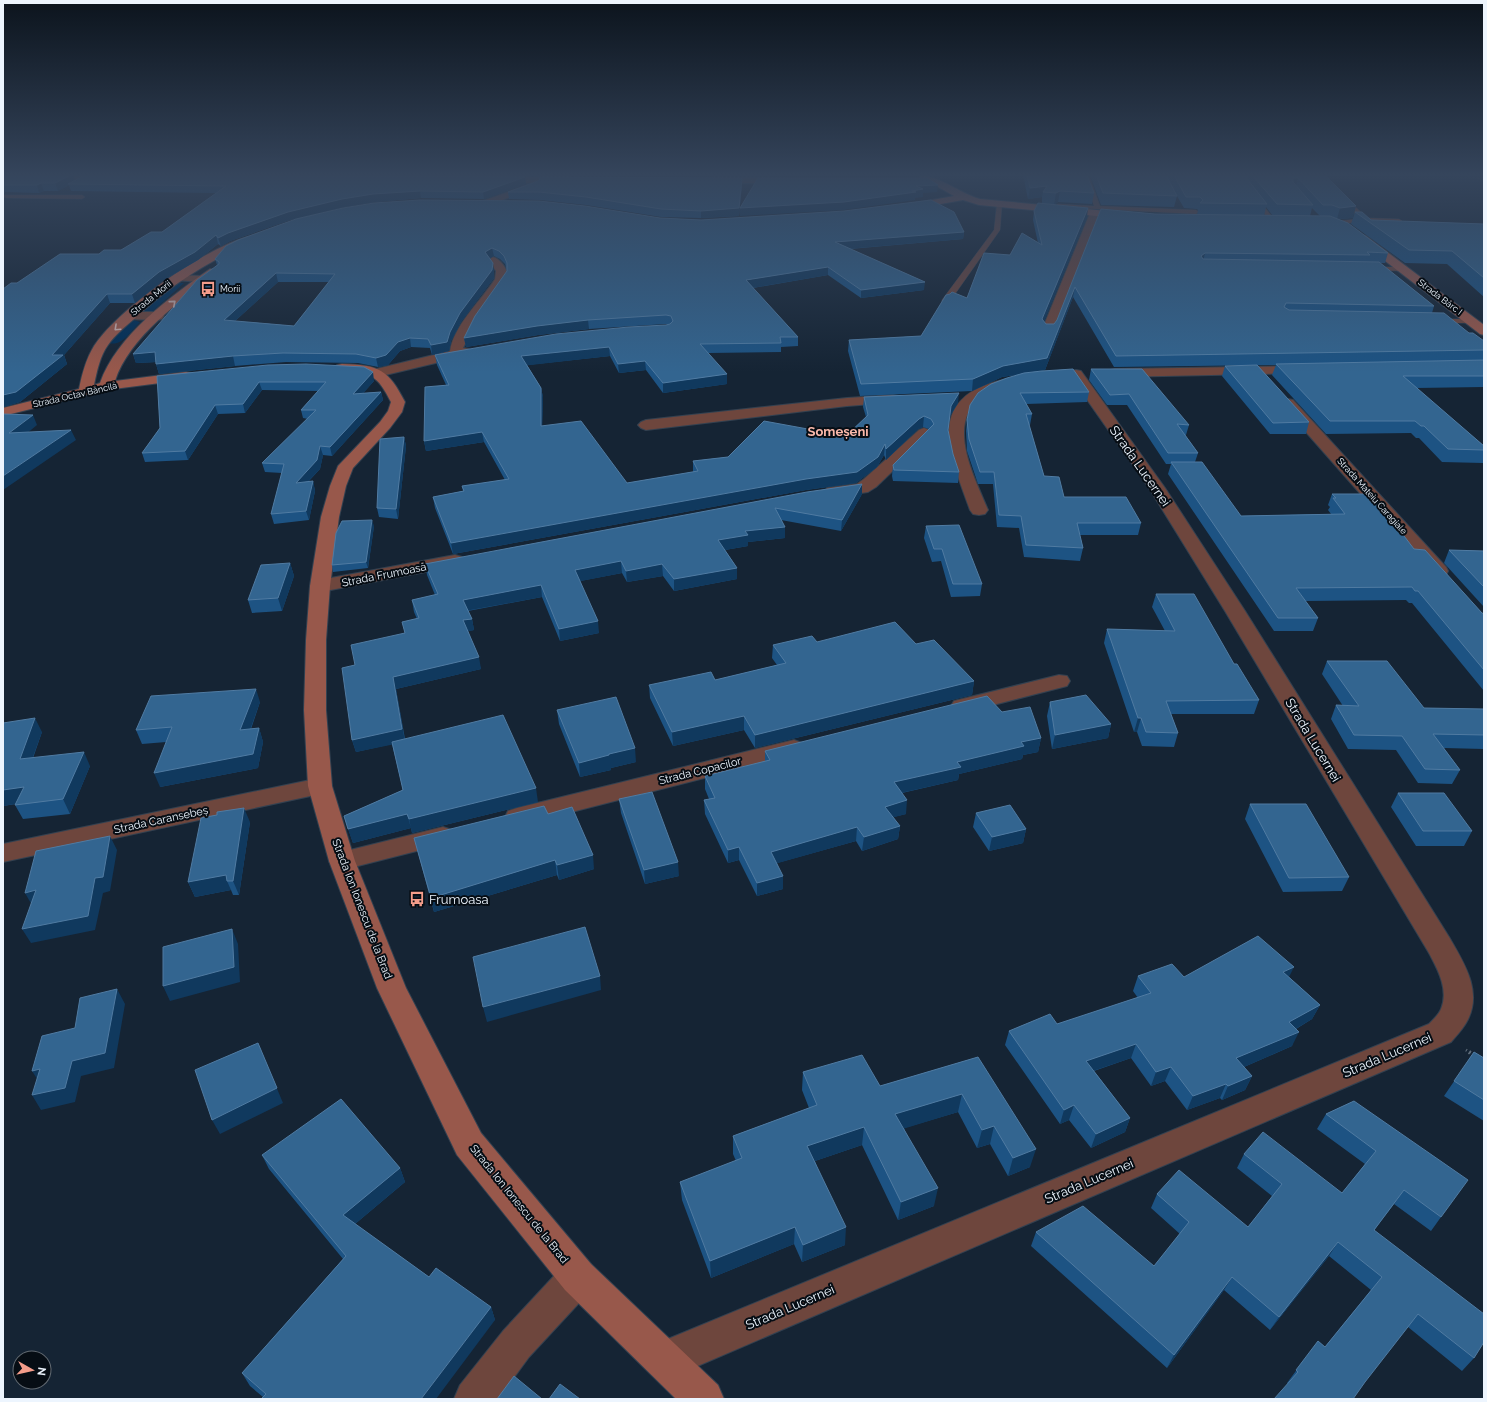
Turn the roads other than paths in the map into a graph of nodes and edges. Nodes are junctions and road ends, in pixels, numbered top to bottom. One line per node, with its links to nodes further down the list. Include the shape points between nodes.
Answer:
1 (244, 240): 11 (street, Strada Morii)
2 (989, 240): 13 (lane)
3 (1084, 240): 18 (street)
4 (1365, 240): 10 (street, Strada Bărc I)
5 (257, 247): 6 (street)
6 (237, 257)
7 (493, 260): 21 (street, via 502,274 500,281 462,336)
8 (224, 264): 12 (street, Strada Morii)
9 (1360, 268): 10 (lane)
10 (1403, 269): 17 (street, Strada Bărc I)
11 (177, 278): 12 (street); 14 (street, Strada Morii)
12 (202, 279): 15 (street, Strada Morii, one-way to 12)
13 (945, 302)
14 (129, 316): 15 (street); 29 (street, Strada Morii, one-way to 29, via 100,346 88,375)
15 (158, 316): 28 (street, Strada Morii, via 115,363)
16 (1425, 320): 17 (lane)
17 (1471, 321): 19 (street, Strada Bărc I)
18 (1048, 330)
19 (1484, 331)
20 (475, 350): 21 (street)
21 (456, 354): 25 (street)
22 (326, 368): 25 (street)
23 (1317, 369): 24 (street)
24 (1259, 371): 39 (street, Strada Mateiu Caragiale); 50 (street, Strada Lucernei, via 1083,374 1235,611 1439,945 1456,979 1459,994 1455,1015 1440,1033)
25 (377, 373): 40 (street, Strada Ion Ionescu de la Brad, via 383,377 398,402 395,412 385,425 346,466 330,517)
26 (197, 375): 28 (street, Strada Octav Băncilă)
27 (1017, 380): 30 (street, via 995,386)
28 (106, 386): 29 (street, Strada Octav Băncilă)
29 (85, 391): 33 (street, Strada Octav Băncilă)
30 (974, 396): 31 (street); 37 (street, via 959,416 956,429 963,465)
31 (952, 397)
32 (908, 399): 34 (street, via 847,402)
33 (3, 412)
34 (646, 425)
35 (924, 433): 36 (street, via 862,488)
36 (820, 494)
37 (979, 510)
38 (469, 559): 40 (street, Strada Frumoasă)
39 (1447, 580)
40 (320, 586): 44 (street, Strada Ion Ionescu de la Brad, via 315,710)
41 (1059, 681): 42 (street)
42 (943, 710)
43 (812, 743): 45 (street, Strada Copacilor)
44 (320, 786): 47 (street, Strada Caransebeș); 48 (street, Strada Ion Ionescu de la Brad)
45 (496, 822)
46 (465, 830): 48 (street)
47 (3, 853)
48 (342, 861): 49 (street, Strada Ion Ionescu de la Brad, via 392,988 469,1144)
49 (578, 1277): 50 (street, Strada Ion Ionescu de la Brad); 51 (street, via 516,1344)
50 (665, 1360): 52 (street, Strada Ion Ionescu de la Brad)
51 (474, 1399)
52 (704, 1399)

